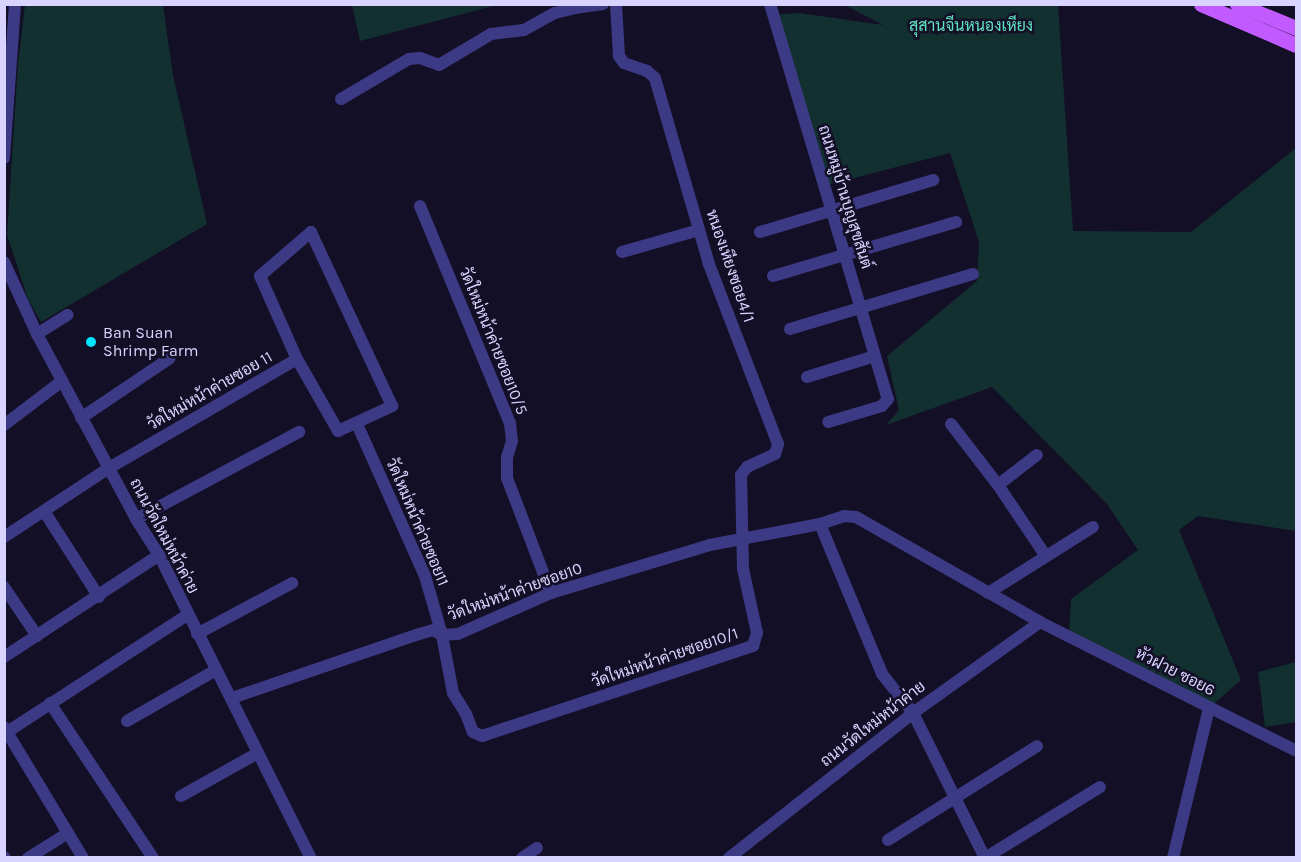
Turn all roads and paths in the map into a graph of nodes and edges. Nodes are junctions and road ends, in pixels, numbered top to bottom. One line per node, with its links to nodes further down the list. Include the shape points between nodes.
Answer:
1 (15, 4): 7 (street)
2 (603, 4): 10 (street, via 555,13 524,30 491,34 439,65 420,58 409,59)
3 (616, 4): 16 (street, หนองเหียงซอย4/1, via 620,56 624,63 648,71 655,78)
4 (770, 4): 14 (street, ถนนหมู่บ้านบุญสุขสันต์)
5 (1201, 4): 9 (main road)
6 (1237, 4): 8 (main road)
7 (9, 26): 11 (street)
8 (1296, 28)
9 (1296, 45)
10 (340, 99)
11 (4, 158)
12 (933, 180): 14 (street)
13 (420, 206): 51 (street, วัดใหม่หน้าค่ายซอย10/5, via 510,423 507,478)
14 (831, 210): 17 (street); 19 (street, ถนนหมู่บ้านบุญสุขสันต์)
15 (956, 222): 19 (street)
16 (699, 230): 18 (street); 46 (street, หนองเหียงซอย4/1, via 778,444 775,454 747,467 741,475)
17 (759, 232)
18 (622, 252)
19 (845, 255): 22 (street); 23 (street, ถนนหมู่บ้านบุญสุขสันต์)
20 (4, 262): 26 (street, ถนนวัดใหม่หน้าค่าย)
21 (973, 274): 23 (street)
22 (772, 276)
23 (861, 308): 25 (street); 27 (street, ถนนหมู่บ้านบุญสุขสันต์)
24 (68, 315): 26 (street)
25 (790, 329)
26 (37, 333): 31 (street, ถนนวัดใหม่หน้าค่าย)
27 (875, 356): 30 (street); 33 (street, ถนนหมู่บ้านบุญสุขสันต์, via 888,399 882,406)
28 (170, 358): 32 (street)
29 (297, 359): 34 (street, วัดใหม่หน้าค่ายซอย 11, via 338,431); 34 (street, via 260,276 312,232 392,406); 39 (street, วัดใหม่หน้าค่ายซอย 11)
30 (807, 377)
31 (62, 381): 32 (street, ถนนวัดใหม่หน้าค่าย); 36 (street)
32 (81, 418): 39 (street, ถนนวัดใหม่หน้าค่าย)
33 (828, 422)
34 (357, 424): 57 (street, วัดใหม่หน้าค่ายซอย11, via 425,576)
35 (951, 424): 40 (street)
36 (4, 425)
37 (299, 432): 42 (street)
38 (1037, 455): 40 (street)
39 (109, 468): 41 (street, วัดใหม่หน้าค่ายซอย 11); 42 (street, ถนนวัดใหม่หน้าค่าย)
40 (998, 485): 48 (street)
41 (44, 511): 45 (street, วัดใหม่หน้าค่ายซอย 11); 53 (street)
42 (136, 519): 47 (street, ถนนวัดใหม่หน้าค่าย)
43 (820, 524): 46 (street, วัดใหม่หน้าค่ายซอย10); 52 (street, หัวฝาย ซอย6, via 844,516 856,517); 64 (street, via 882,674)
44 (1093, 527): 48 (street)
45 (4, 537)
46 (743, 538): 51 (street, วัดใหม่หน้าค่ายซอย10); 67 (street, วัดใหม่หน้าค่ายซอย10/1, via 743,569 757,633 753,645)
47 (159, 555): 53 (street); 54 (street, ถนนวัดใหม่หน้าค่าย)
48 (1045, 555): 52 (street)
49 (292, 583): 56 (street)
50 (4, 587): 58 (street)
51 (551, 593): 57 (street, วัดใหม่หน้าค่ายซอย10, via 458,634)
52 (988, 593): 55 (street, หัวฝาย ซอย6)
53 (99, 597): 58 (street)
54 (187, 615): 56 (street, ถนนวัดใหม่หน้าค่าย); 62 (street)
55 (1040, 622): 63 (street, หัวฝาย ซอย6); 64 (street, ถนนวัดใหม่หน้าค่าย)
56 (197, 634): 60 (street, ถนนวัดใหม่หน้าค่าย)
57 (442, 635): 61 (street, วัดใหม่หน้าค่ายซอย10, via 433,630 416,635); 67 (street, วัดใหม่หน้าค่ายซอย11, via 453,693 473,732)
58 (37, 636): 59 (street)
59 (4, 657)
60 (216, 670): 61 (street, ถนนวัดใหม่หน้าค่าย); 65 (street)
61 (232, 698): 70 (street, ถนนวัดใหม่หน้าค่าย)
62 (50, 703): 66 (street); 79 (street)
63 (1209, 708): 69 (street, หัวฝาย ซอย6); 84 (street)
64 (913, 713): 73 (street); 82 (street, ถนนวัดใหม่หน้าค่าย)
65 (127, 721)
66 (6, 731): 74 (street)
67 (482, 736)
68 (1037, 746): 73 (street)
69 (1296, 751)
70 (258, 753): 72 (street); 80 (street, ถนนวัดใหม่หน้าค่าย)
71 (1100, 787): 83 (street)
72 (181, 796)
73 (955, 797): 75 (street); 83 (street)
74 (68, 833): 77 (street); 78 (street)
75 (888, 840)
76 (537, 848): 81 (street)
77 (28, 858)
78 (83, 858)
79 (153, 858)
80 (311, 858)
81 (522, 858)
82 (729, 858)
83 (985, 858)
84 (1173, 858)

